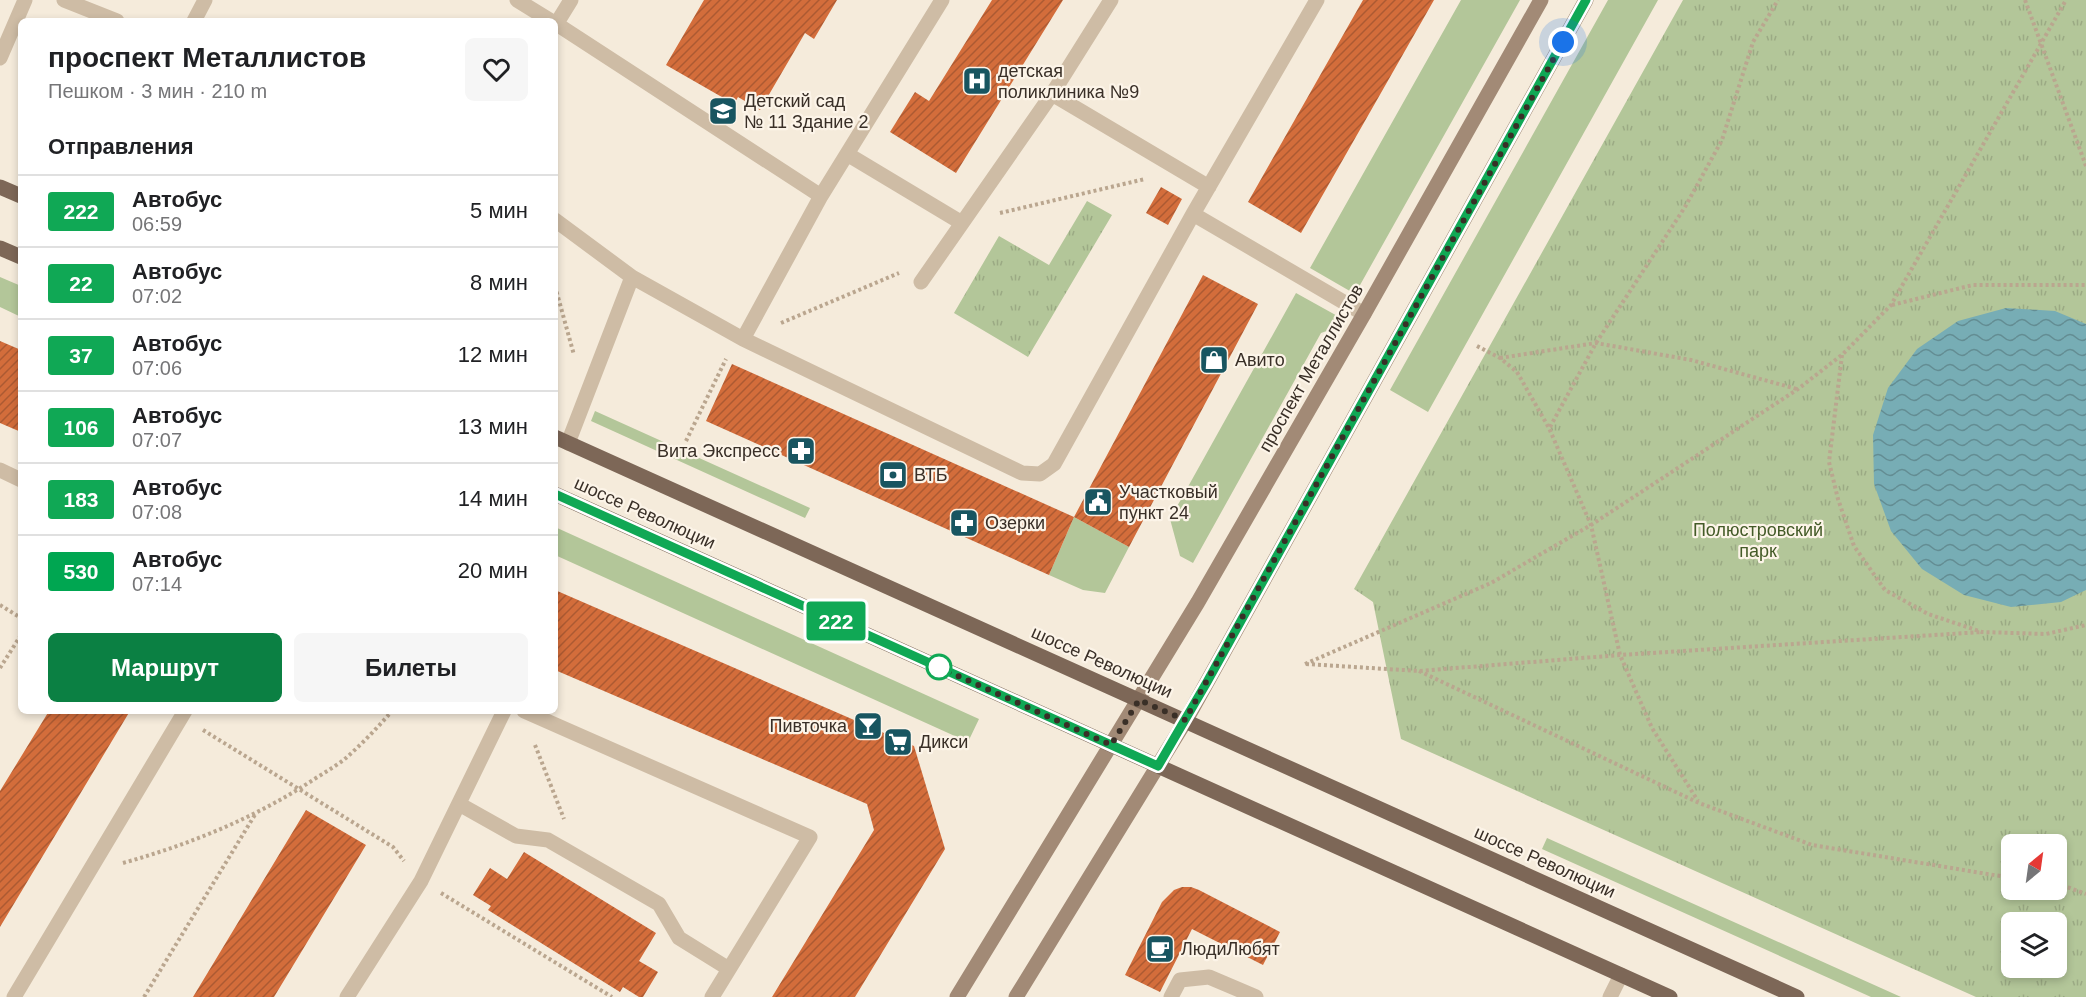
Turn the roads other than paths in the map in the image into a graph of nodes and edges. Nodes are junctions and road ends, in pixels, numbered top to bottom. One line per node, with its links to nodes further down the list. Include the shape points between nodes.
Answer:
1 (25, 0): 16 (lane)
2 (64, 0): 11 (lane)
3 (205, 0): 12 (lane)
4 (517, 0): 13 (lane)
5 (571, 0): 14 (lane)
6 (942, 0): 18 (lane)
7 (1111, 0): 17 (lane)
8 (1317, 0): 20 (lane)
9 (1541, 0): 30 (street, проспект Металлистов)
10 (1586, 0): 40 (street)
11 (109, 18)
12 (196, 18)
13 (545, 18)
14 (558, 18)
15 (558, 27): 22 (lane)
16 (0, 58)
17 (1052, 94): 20 (lane); 25 (lane)
18 (847, 154): 22 (lane); 25 (lane)
19 (0, 187): 21 (main road)
20 (1209, 187): 23 (lane)
21 (18, 195)
22 (820, 196): 31 (lane)
23 (1193, 214): 30 (lane); 31 (lane, via 1054,464 1040,474 1022,473)
24 (558, 222): 28 (lane)
25 (962, 223): 29 (lane)
26 (0, 248): 27 (main road)
27 (18, 256)
28 (632, 277): 31 (lane); 32 (lane, via 585,396)
29 (921, 282)
30 (1364, 314): 36 (street, проспект Металлистов)
31 (742, 339)
32 (561, 440): 36 (main road, шоссе Революции)
33 (0, 470): 34 (lane)
34 (18, 479)
35 (558, 495): 41 (main road, шоссе Революции)
36 (1139, 700): 40 (main road, шоссе Революции); 41 (street, проспект Металлистов)
37 (183, 714): 46 (lane)
38 (503, 714): 43 (lane)
39 (531, 714): 44 (lane, via 810,837)
40 (1185, 720): 42 (street); 55 (main road, шоссе Революции)
41 (1111, 745): 42 (main road, шоссе Революции); 49 (street, проспект Металлистов)
42 (1158, 766): 45 (main road, шоссе Революции); 50 (street)
43 (459, 804): 44 (lane, via 516,836 548,840 659,904 679,938); 47 (lane, via 421,881)
44 (729, 969): 48 (lane)
45 (1621, 975): 53 (lane); 54 (main road, шоссе Революции)
46 (14, 997)
47 (347, 997)
48 (712, 997)
49 (957, 997)
50 (1016, 997)
51 (1171, 997): 52 (lane, via 1180,980 1209,976)
52 (1256, 997)
53 (1610, 997)
54 (1670, 997)
55 (1797, 997)

